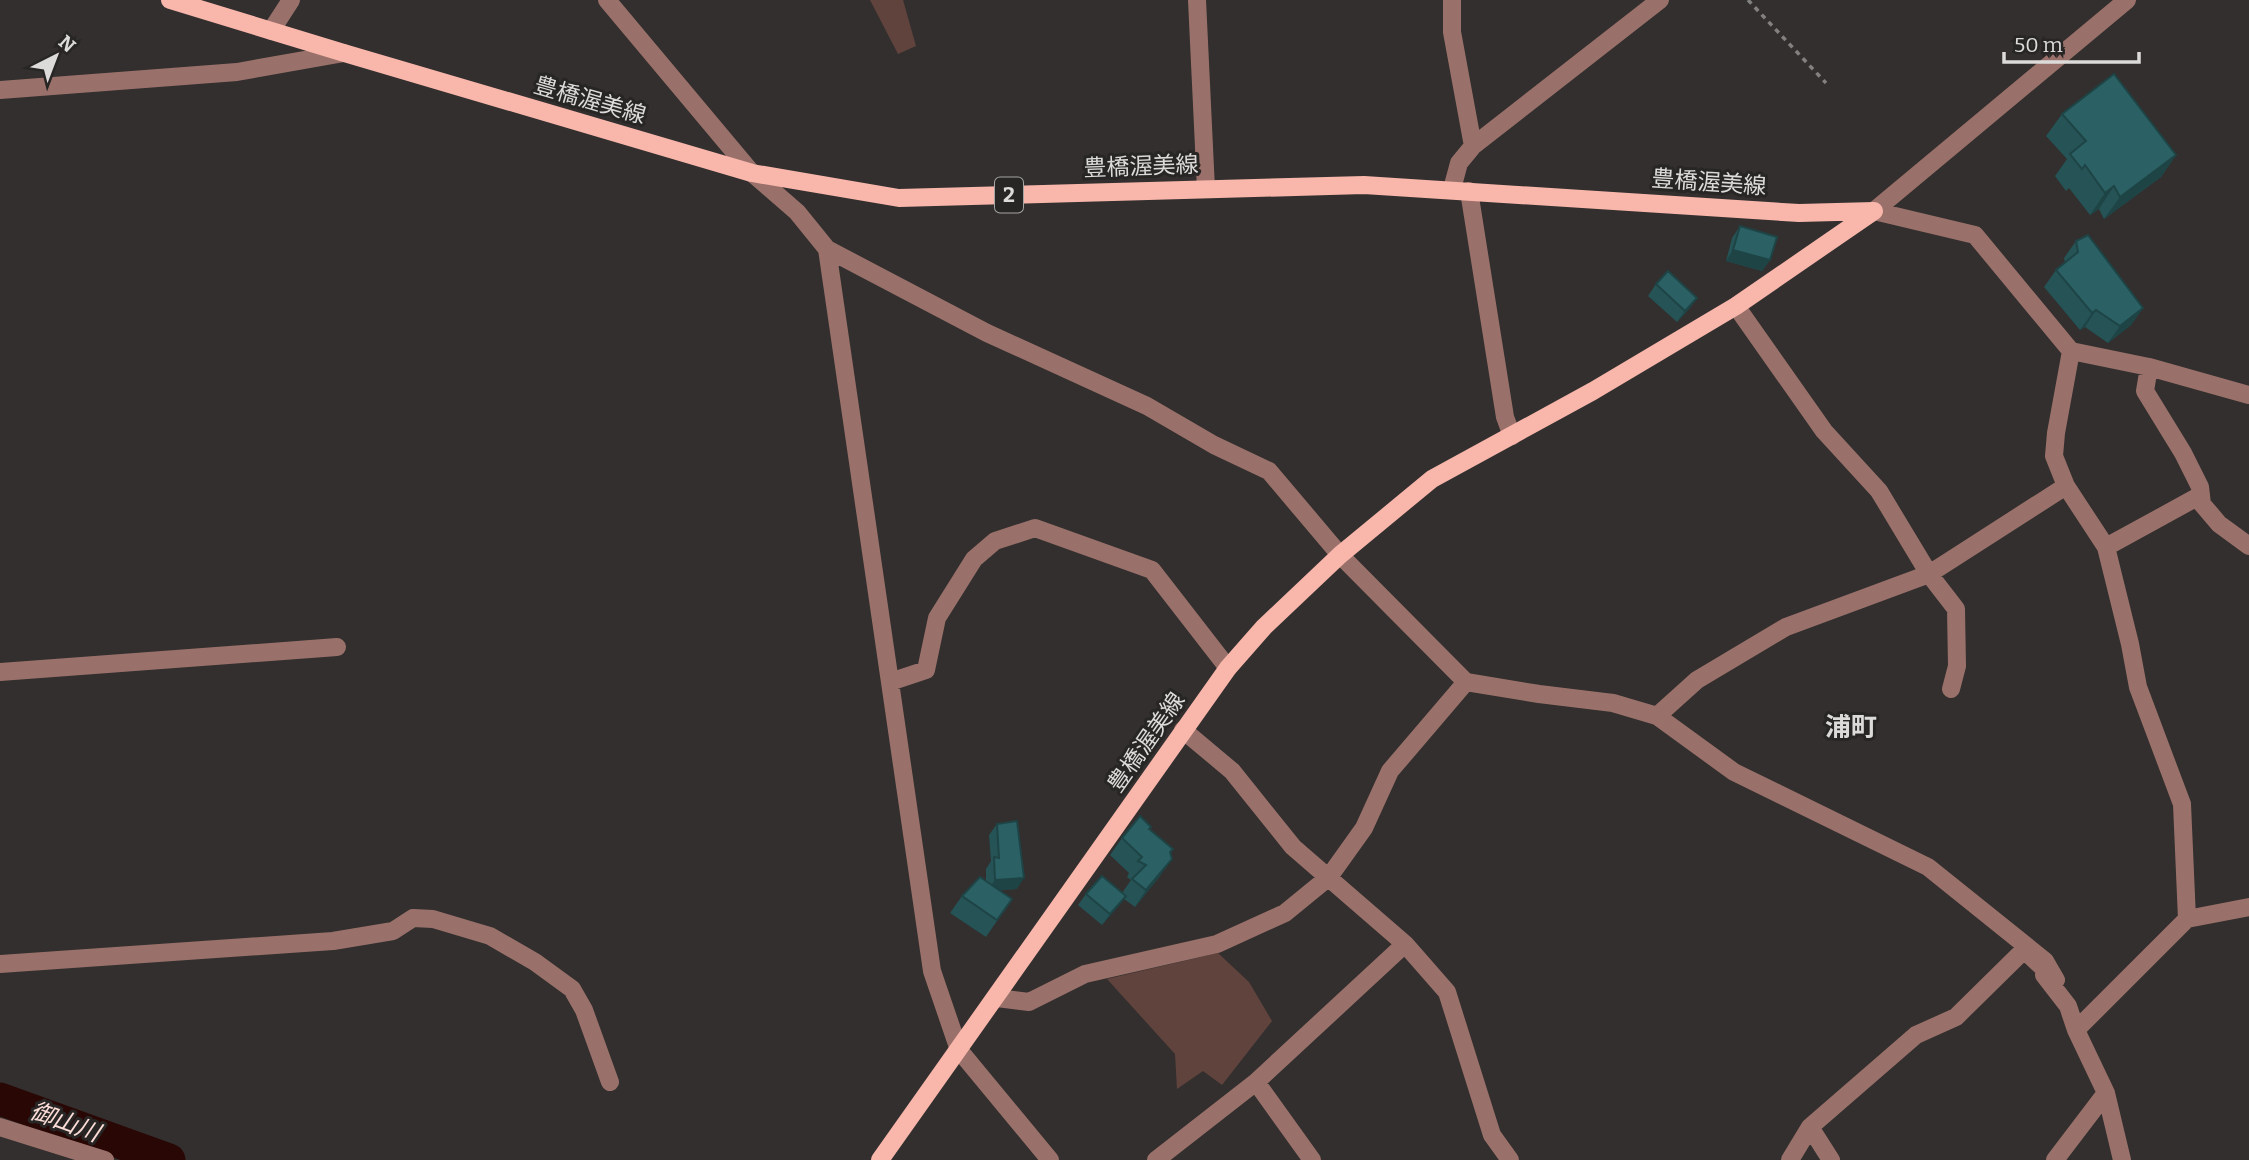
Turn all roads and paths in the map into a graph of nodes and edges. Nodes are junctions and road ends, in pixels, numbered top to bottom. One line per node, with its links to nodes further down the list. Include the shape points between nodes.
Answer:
1 (170, 0): 9 (main road, 豊橋渥美線 / 2)
2 (291, 0): 9 (street)
3 (607, 0): 14 (street)
4 (1197, 0): 15 (street)
5 (1452, 0): 13 (street, via 1452,32)
6 (1660, 0): 13 (street)
7 (1748, 0): 11 (path)
8 (2127, 0): 17 (street)
9 (271, 31): 10 (main road, 豊橋渥美線 / 2)
10 (344, 54): 12 (street, via 237,72); 14 (main road, 豊橋渥美線 / 2)
11 (1826, 83)
12 (0, 90)
13 (1473, 146): 16 (street, via 1459,163)
14 (752, 173): 15 (main road, 豊橋渥美線 / 2, via 899,198); 18 (street, via 797,212)
15 (1206, 189): 16 (main road, 豊橋渥美線 / 2, via 1364,185)
16 (1461, 190): 17 (main road, 豊橋渥美線 / 2, via 1799,213); 23 (street)
17 (1874, 211): 19 (main road, 豊橋渥美線); 20 (street, via 1975,235)
18 (827, 249): 28 (street, via 1269,471); 33 (street)
19 (1736, 306): 23 (main road, 豊橋渥美線); 29 (street, via 1824,431 1879,491)
20 (2071, 351): 21 (street); 24 (street, via 2054,456)
21 (2148, 367): 22 (street); 25 (street, via 2145,391 2183,453)
22 (2244, 392)
23 (1512, 436): 28 (main road, 豊橋渥美線, via 1432,479)
24 (2066, 486): 27 (street); 29 (street)
25 (2201, 495): 26 (street, via 2202,504 2219,524); 27 (street)
26 (2249, 546)
27 (2106, 547): 40 (street, via 2138,687 2182,804)
28 (1340, 555): 31 (main road, 豊橋渥美線); 34 (street)
29 (1929, 575): 35 (street, via 1956,609 1957,666); 36 (street, via 1786,627 1698,680)
30 (337, 647): 32 (street)
31 (1228, 668): 33 (street, via 1152,570 1035,528 995,541 974,559 937,618 926,670); 37 (main road, 豊橋渥美線)
32 (0, 672)
33 (890, 682): 46 (street, via 932,971)
34 (1466, 682): 36 (street, via 1613,703); 38 (street, via 1390,771 1364,828)
35 (1951, 689)
36 (1657, 716): 42 (street, via 1734,772 1928,867 2045,961 2056,980)
37 (1184, 730): 38 (street, via 1232,771 1293,847); 44 (main road, 豊橋渥美線)
38 (1329, 877): 41 (street); 44 (street, via 1285,913 1217,944 1085,974 1030,1002)
39 (2249, 906): 40 (street)
40 (2187, 919): 45 (street)
41 (1405, 944): 48 (street); 57 (street, via 1447,992 1492,1136)
42 (2024, 950): 45 (street, via 2068,1006); 51 (street, via 1956,1017 1916,1035)
43 (0, 964): 47 (street, via 333,941 393,931 413,918 433,919 490,936 572,989)
44 (997, 998): 46 (main road, 豊橋渥美線)
45 (2077, 1030): 49 (street)
46 (959, 1050): 53 (main road, 豊橋渥美線); 54 (street)
47 (610, 1082)
48 (1256, 1082): 55 (street); 56 (street)
49 (2106, 1093): 60 (street); 61 (street)
50 (0, 1127): 52 (street)
51 (1810, 1127): 58 (street); 59 (street)
52 (105, 1160)
53 (880, 1160)
54 (1050, 1160)
55 (1156, 1160)
56 (1312, 1160)
57 (1510, 1160)
58 (1790, 1160)
59 (1831, 1160)
60 (2056, 1160)
61 (2122, 1160)

